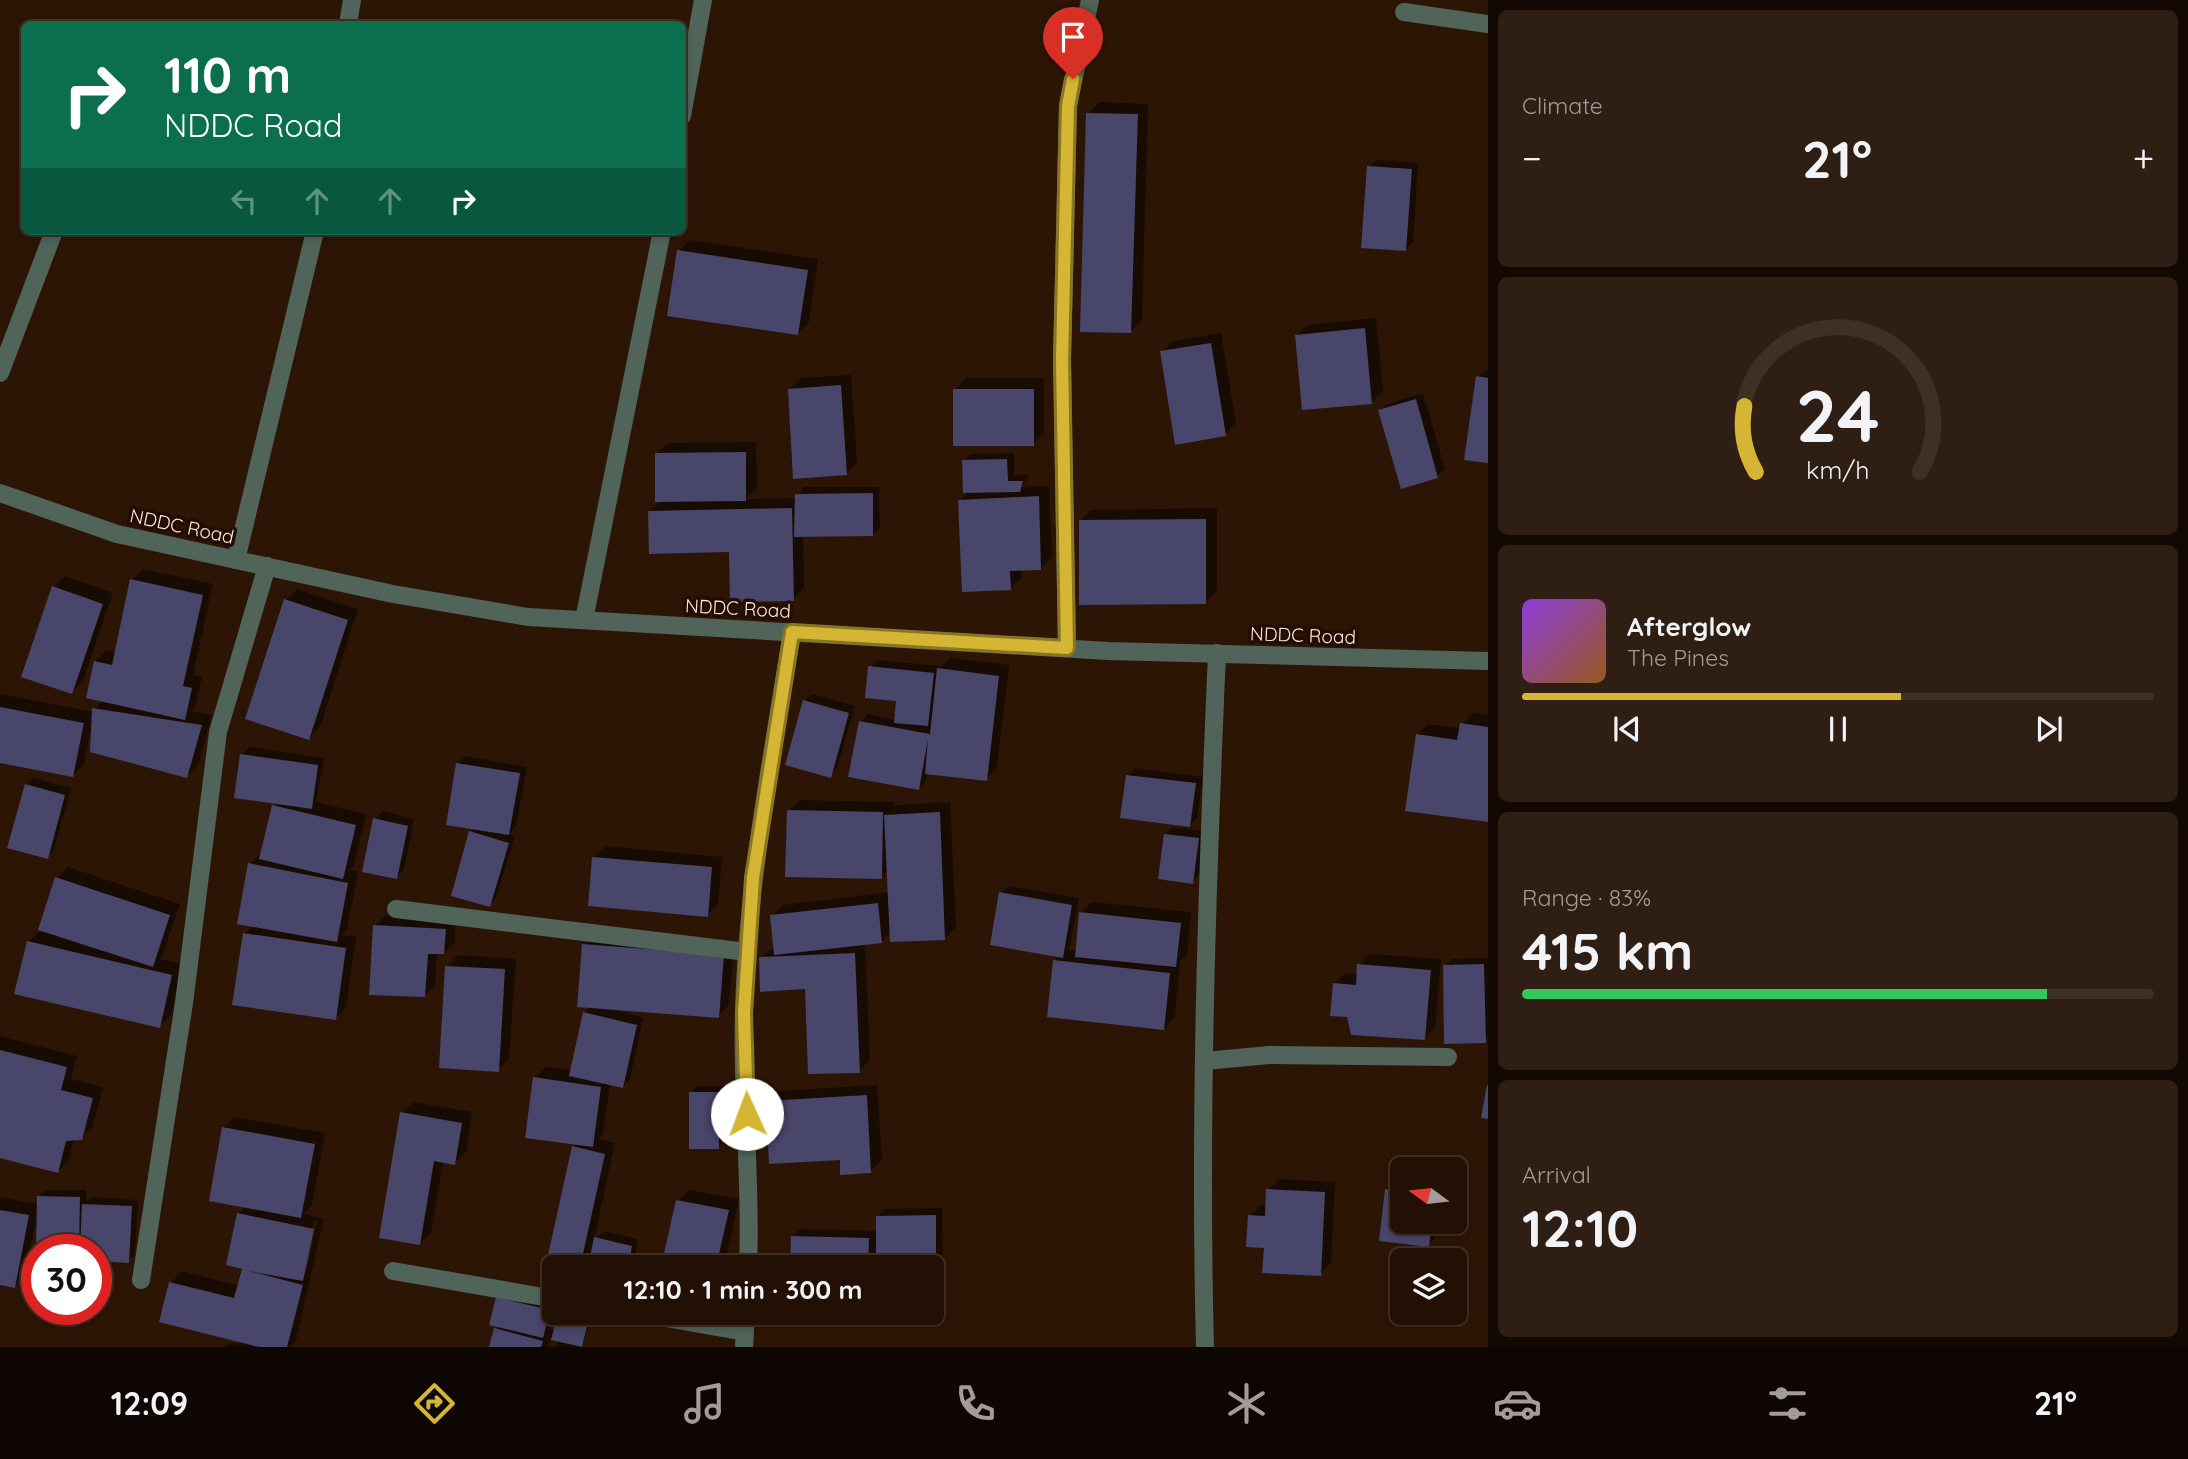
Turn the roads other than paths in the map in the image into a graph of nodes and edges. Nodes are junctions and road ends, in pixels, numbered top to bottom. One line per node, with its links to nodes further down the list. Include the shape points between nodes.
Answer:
1 (352, 0): 5 (street)
2 (703, 0): 7 (street)
3 (1090, 0): 17 (street, via 1068,106 1062,359)
4 (1404, 12): 6 (street)
5 (348, 21)
6 (1488, 24)
7 (686, 94)
8 (52, 235): 11 (street)
9 (314, 235): 13 (street)
10 (661, 235): 15 (street)
11 (0, 373)
12 (1, 498): 13 (street, NDDC Road, via 117,534)
13 (236, 560): 14 (street, NDDC Road)
14 (267, 566): 15 (street, NDDC Road, via 515,615); 26 (street, via 218,732 184,1003)
15 (584, 620): 16 (street, NDDC Road)
16 (792, 632): 17 (street, NDDC Road); 21 (street, via 753,878)
17 (1067, 648): 18 (street, NDDC Road)
18 (1217, 653): 19 (street, NDDC Road); 23 (street)
19 (1488, 661)
20 (396, 909): 21 (street)
21 (747, 952): 24 (street)
22 (1448, 1056): 23 (street, via 1269,1055)
23 (1205, 1061): 30 (street)
24 (748, 1255)
25 (393, 1270): 27 (street)
26 (141, 1280)
27 (542, 1297)
28 (684, 1325): 29 (street)
29 (744, 1340)
30 (1205, 1347)

